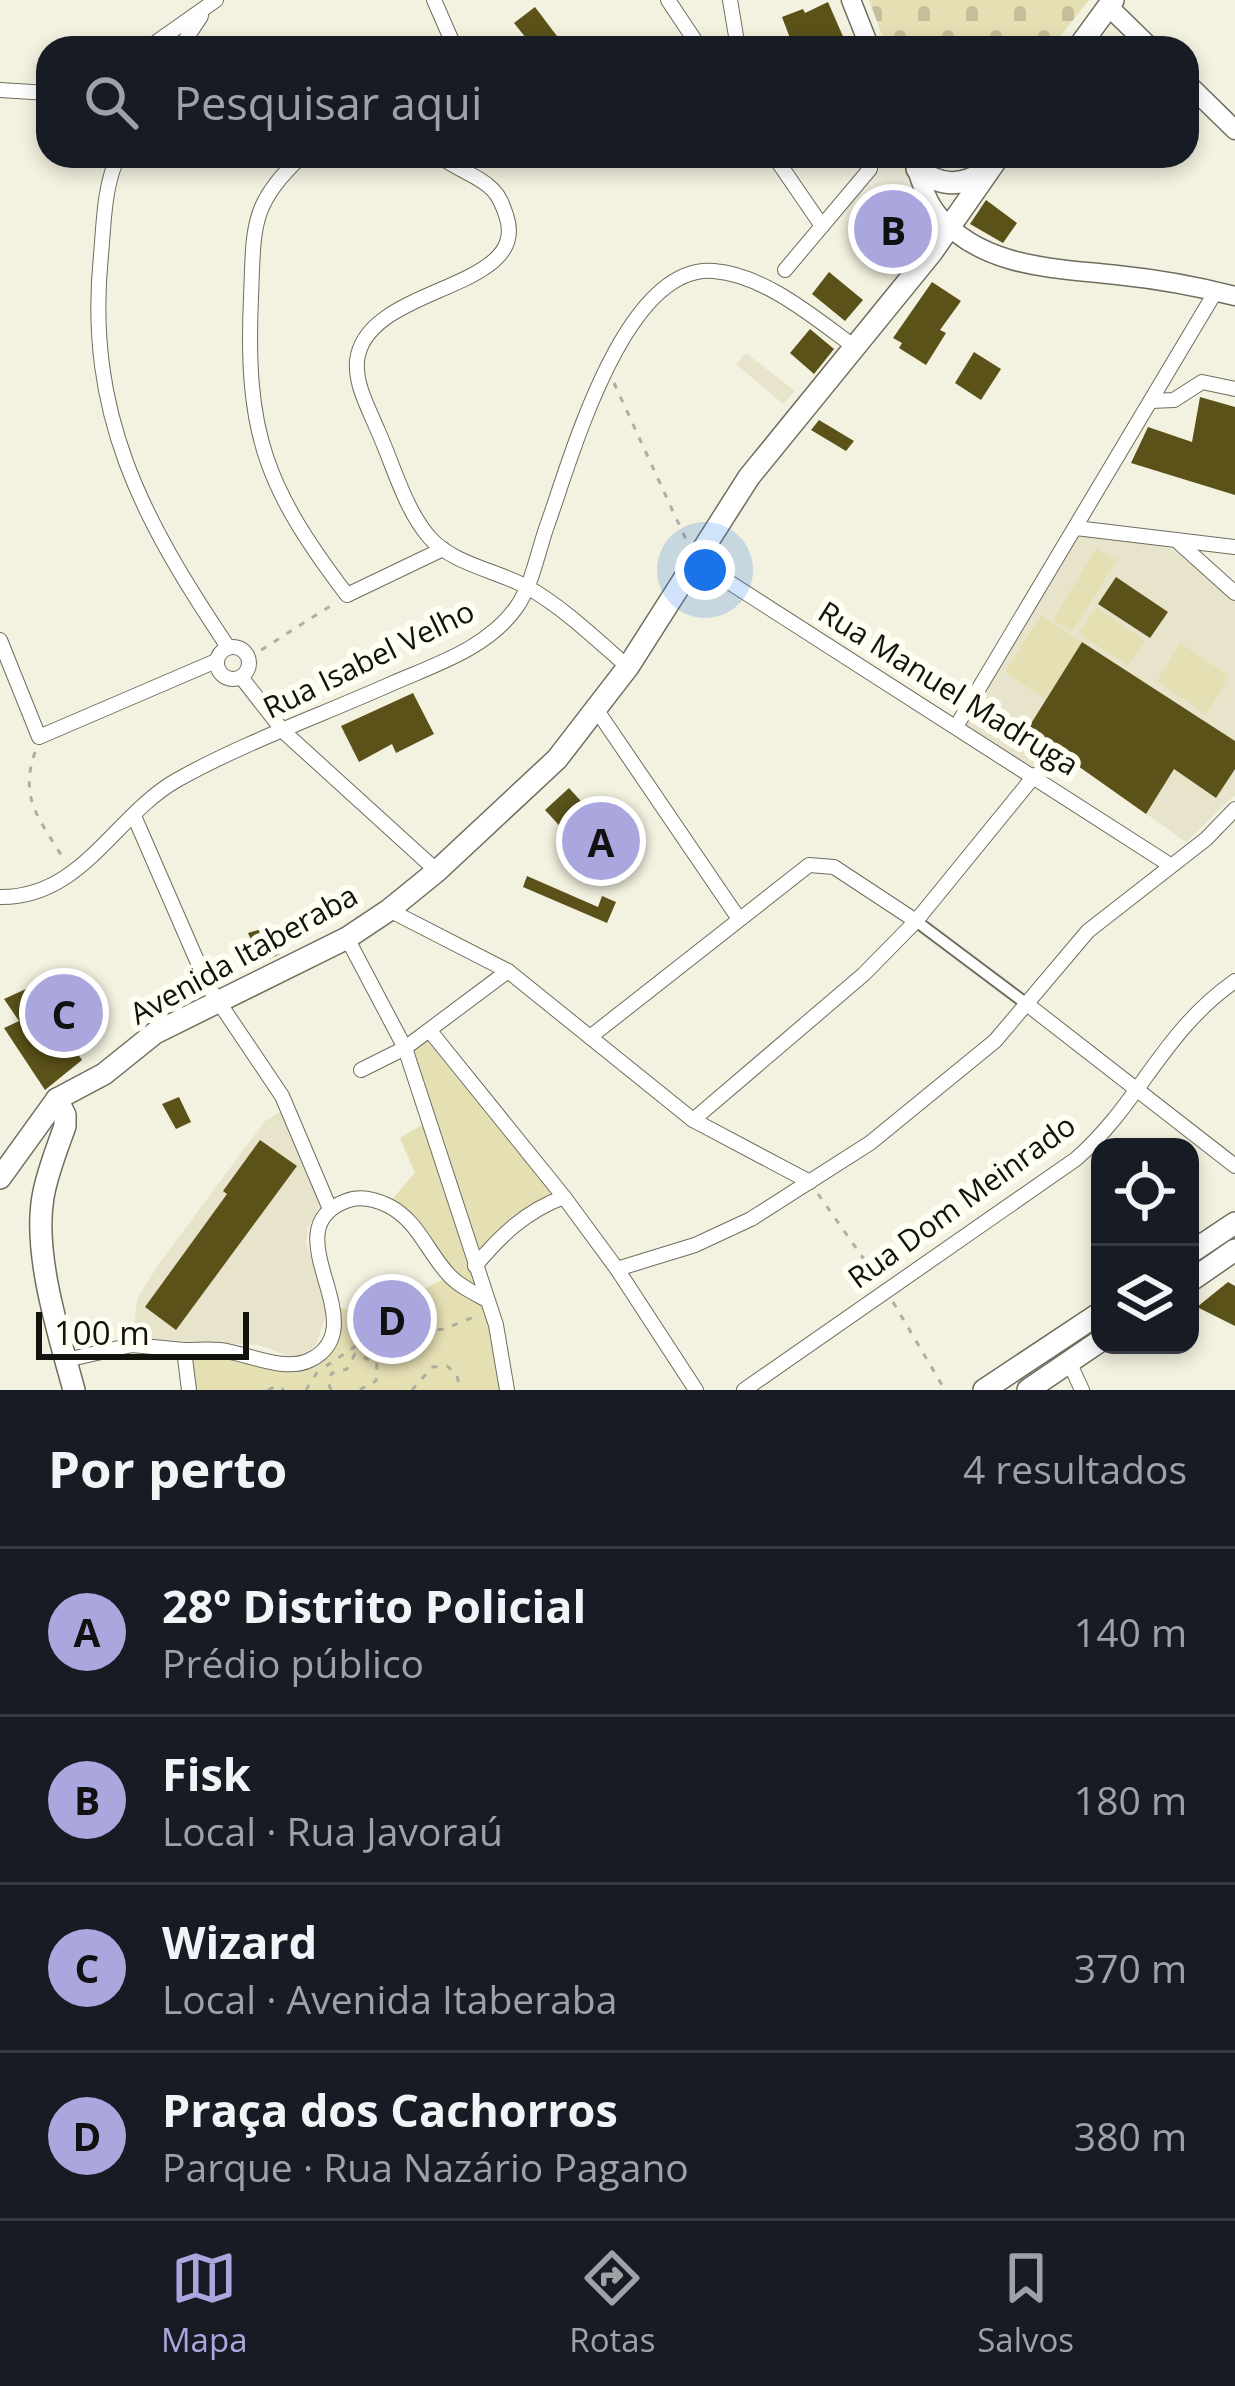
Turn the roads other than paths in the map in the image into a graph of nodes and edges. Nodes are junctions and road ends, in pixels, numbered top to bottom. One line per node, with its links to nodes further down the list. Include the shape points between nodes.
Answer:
1 (434, 0): 9 (street)
2 (668, 0): 10 (street)
3 (730, 0): 11 (street)
4 (851, 0): 12 (street)
5 (212, 3): 7 (street); 8 (street)
6 (1111, 3): 13 (main road); 14 (street)
7 (165, 36)
8 (189, 36)
9 (450, 36)
10 (692, 36)
11 (736, 36)
12 (865, 36)
13 (1087, 36)
14 (1140, 36)
15 (0, 90): 16 (street)
16 (36, 92)
17 (1199, 95): 18 (street)
18 (1235, 130)
19 (112, 168): 43 (street, via 96,314 114,431 160,541)
20 (289, 168): 38 (street, via 257,211 248,363 271,474 295,526 347,596)
21 (459, 168): 38 (street, via 493,190 510,226 501,255 381,321 357,360 364,399 406,495)
22 (782, 168): 28 (street)
23 (917, 168): 29 (street, via 930,204)
24 (923, 168): 25 (main road, via 944,184 959,184)
25 (986, 168)
26 (991, 168): 29 (main road, Avenida Itaberaba)
27 (870, 170): 28 (street)
28 (822, 226): 30 (street)
29 (951, 227): 31 (street, via 1034,267); 32 (main road, Avenida Itaberaba)
30 (785, 271)
31 (1225, 293): 34 (street)
32 (856, 348): 39 (main road, Avenida Itaberaba, via 749,477); 40 (street, Rua Isabel Velho, via 764,289 719,271 684,275 664,289 605,365)
33 (1235, 388): 34 (street, via 1202,382 1174,400)
34 (1150, 401): 35 (street)
35 (1076, 528): 36 (street); 48 (street)
36 (1172, 537): 37 (street); 41 (street)
37 (1235, 547)
38 (443, 549): 40 (street)
39 (696, 561): 45 (main road, Avenida Itaberaba); 48 (street, Rua Manuel Madruga)
40 (527, 587): 45 (street); 49 (street, Rua Isabel Velho, via 479,643)
41 (1235, 593)
42 (0, 640): 44 (street, via 39,737)
43 (228, 646): 44 (street); 46 (street, via 247,654)
44 (217, 661): 46 (street, via 225,676)
45 (628, 667): 47 (main road, Avenida Itaberaba)
46 (241, 677): 49 (street)
47 (596, 710): 54 (main road, Avenida Itaberaba, via 557,759); 57 (street)
48 (957, 725): 50 (street, Rua Manuel Madruga)
49 (284, 731): 52 (street, Rua Isabel Velho, via 176,781); 54 (street)
50 (1034, 775): 53 (street, Rua Manuel Madruga); 58 (street)
51 (1235, 809): 53 (street)
52 (134, 816): 55 (street, Rua Isabel Velho, via 71,876 46,890); 62 (street)
53 (1170, 865): 63 (street, via 1088,931)
54 (437, 872): 56 (main road, Avenida Itaberaba)
55 (0, 897)
56 (389, 910): 59 (main road, Avenida Itaberaba); 60 (street)
57 (739, 919): 58 (street, via 817,863); 65 (street)
58 (916, 921): 63 (street); 71 (street)
59 (347, 938): 62 (main road, Avenida Itaberaba); 66 (street)
60 (508, 971): 64 (street); 65 (street)
61 (1235, 980): 69 (street, Rua Dom Meinrado, via 1178,1030)
62 (220, 1004): 68 (main road, Avenida Itaberaba, via 155,1033); 77 (street, via 282,1096)
63 (1028, 1005): 69 (street); 75 (street, via 931,1097)
64 (430, 1031): 66 (street); 76 (street)
65 (590, 1037): 71 (street)
66 (405, 1048): 67 (street); 81 (street)
67 (361, 1070)
68 (104, 1074): 70 (main road, Avenida Itaberaba); 72 (main road)
69 (1135, 1091): 73 (street); 94 (street, Rua Dom Meinrado, via 1076,1159)
70 (57, 1099): 72 (main road); 74 (main road, Avenida Itaberaba)
71 (693, 1120): 75 (street)
72 (65, 1126): 88 (main road, via 43,1195 42,1228)
73 (1235, 1166)
74 (2, 1167)
75 (810, 1182): 82 (street, via 695,1245)
76 (564, 1197): 81 (street, via 504,1232); 82 (street)
77 (330, 1209): 84 (street, via 353,1198 387,1204 450,1276); 87 (street, via 315,1244 333,1304 322,1350 296,1363)
78 (1235, 1223): 79 (main road)
79 (1199, 1247)
80 (1235, 1250): 83 (main road)
81 (475, 1266): 84 (street)
82 (617, 1269): 93 (street)
83 (1199, 1275)
84 (490, 1307): 92 (street)
85 (1091, 1319): 95 (main road)
86 (1091, 1347): 89 (main road)
87 (184, 1351): 88 (street, via 132,1345); 91 (street)
88 (66, 1360): 90 (main road)
89 (1069, 1363): 96 (main road); 97 (street)
90 (74, 1390)
91 (189, 1390)
92 (507, 1390)
93 (696, 1390)
94 (744, 1390)
95 (984, 1390)
96 (1028, 1390)
97 (1082, 1390)

